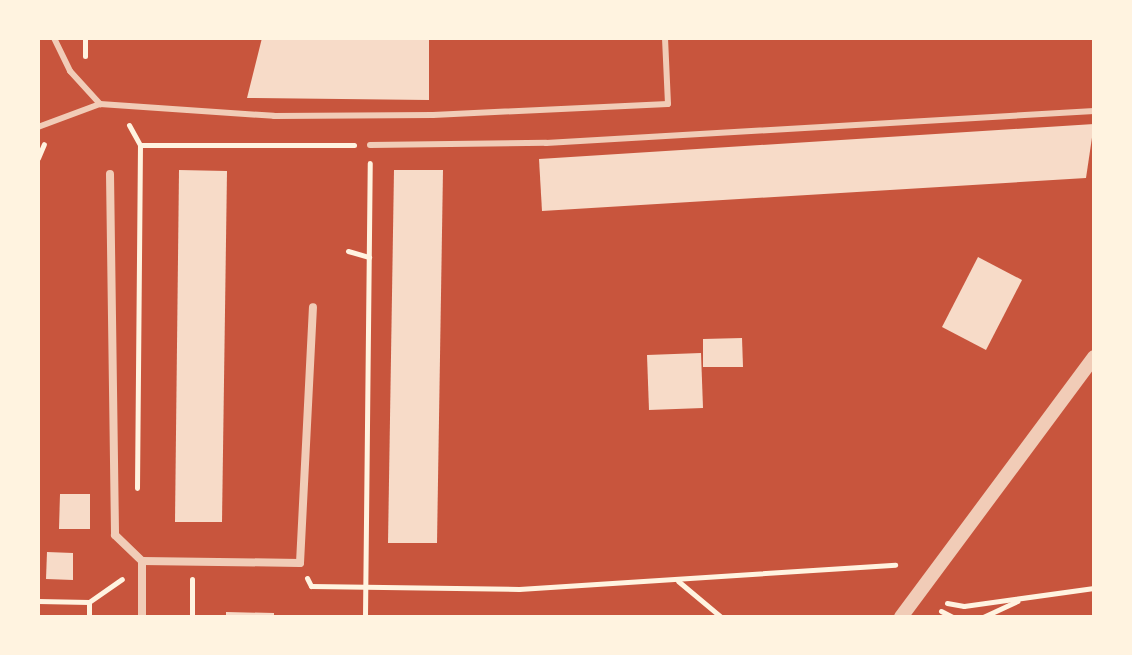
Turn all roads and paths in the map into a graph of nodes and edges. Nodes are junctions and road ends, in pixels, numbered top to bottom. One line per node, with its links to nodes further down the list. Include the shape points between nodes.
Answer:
1 (54, 38): 3 (lane, via 70,71)
2 (665, 38): 3 (lane, via 668,104 274,116)
3 (100, 104): 6 (lane)
4 (1094, 111): 8 (lane, via 546,143)
5 (118, 124): 7 (path, via 130,125)
6 (38, 127)
7 (140, 145): 8 (path); 14 (path)
8 (370, 145): 11 (path)
9 (110, 174): 15 (street, via 115,535)
10 (348, 251): 11 (path)
11 (369, 257): 21 (path)
12 (313, 307): 17 (street)
13 (1094, 357): 32 (street)
14 (137, 488)
15 (142, 561): 16 (street); 28 (street)
16 (193, 562): 17 (street); 29 (path)
17 (300, 563): 21 (path, via 311,586)
18 (895, 565): 19 (path)
19 (677, 580): 21 (path, via 519,589); 31 (path)
20 (116, 585): 25 (path)
21 (364, 585): 30 (path)
22 (1094, 588): 23 (path)
23 (1027, 598): 26 (path, via 964,606); 35 (path)
24 (38, 601): 25 (path)
25 (89, 602): 27 (path)
26 (947, 603)
27 (89, 617)
28 (142, 617)
29 (192, 617)
30 (365, 617)
31 (721, 617)
32 (901, 617)
33 (944, 617): 34 (path, via 941,611)
34 (953, 617)
35 (983, 617)

